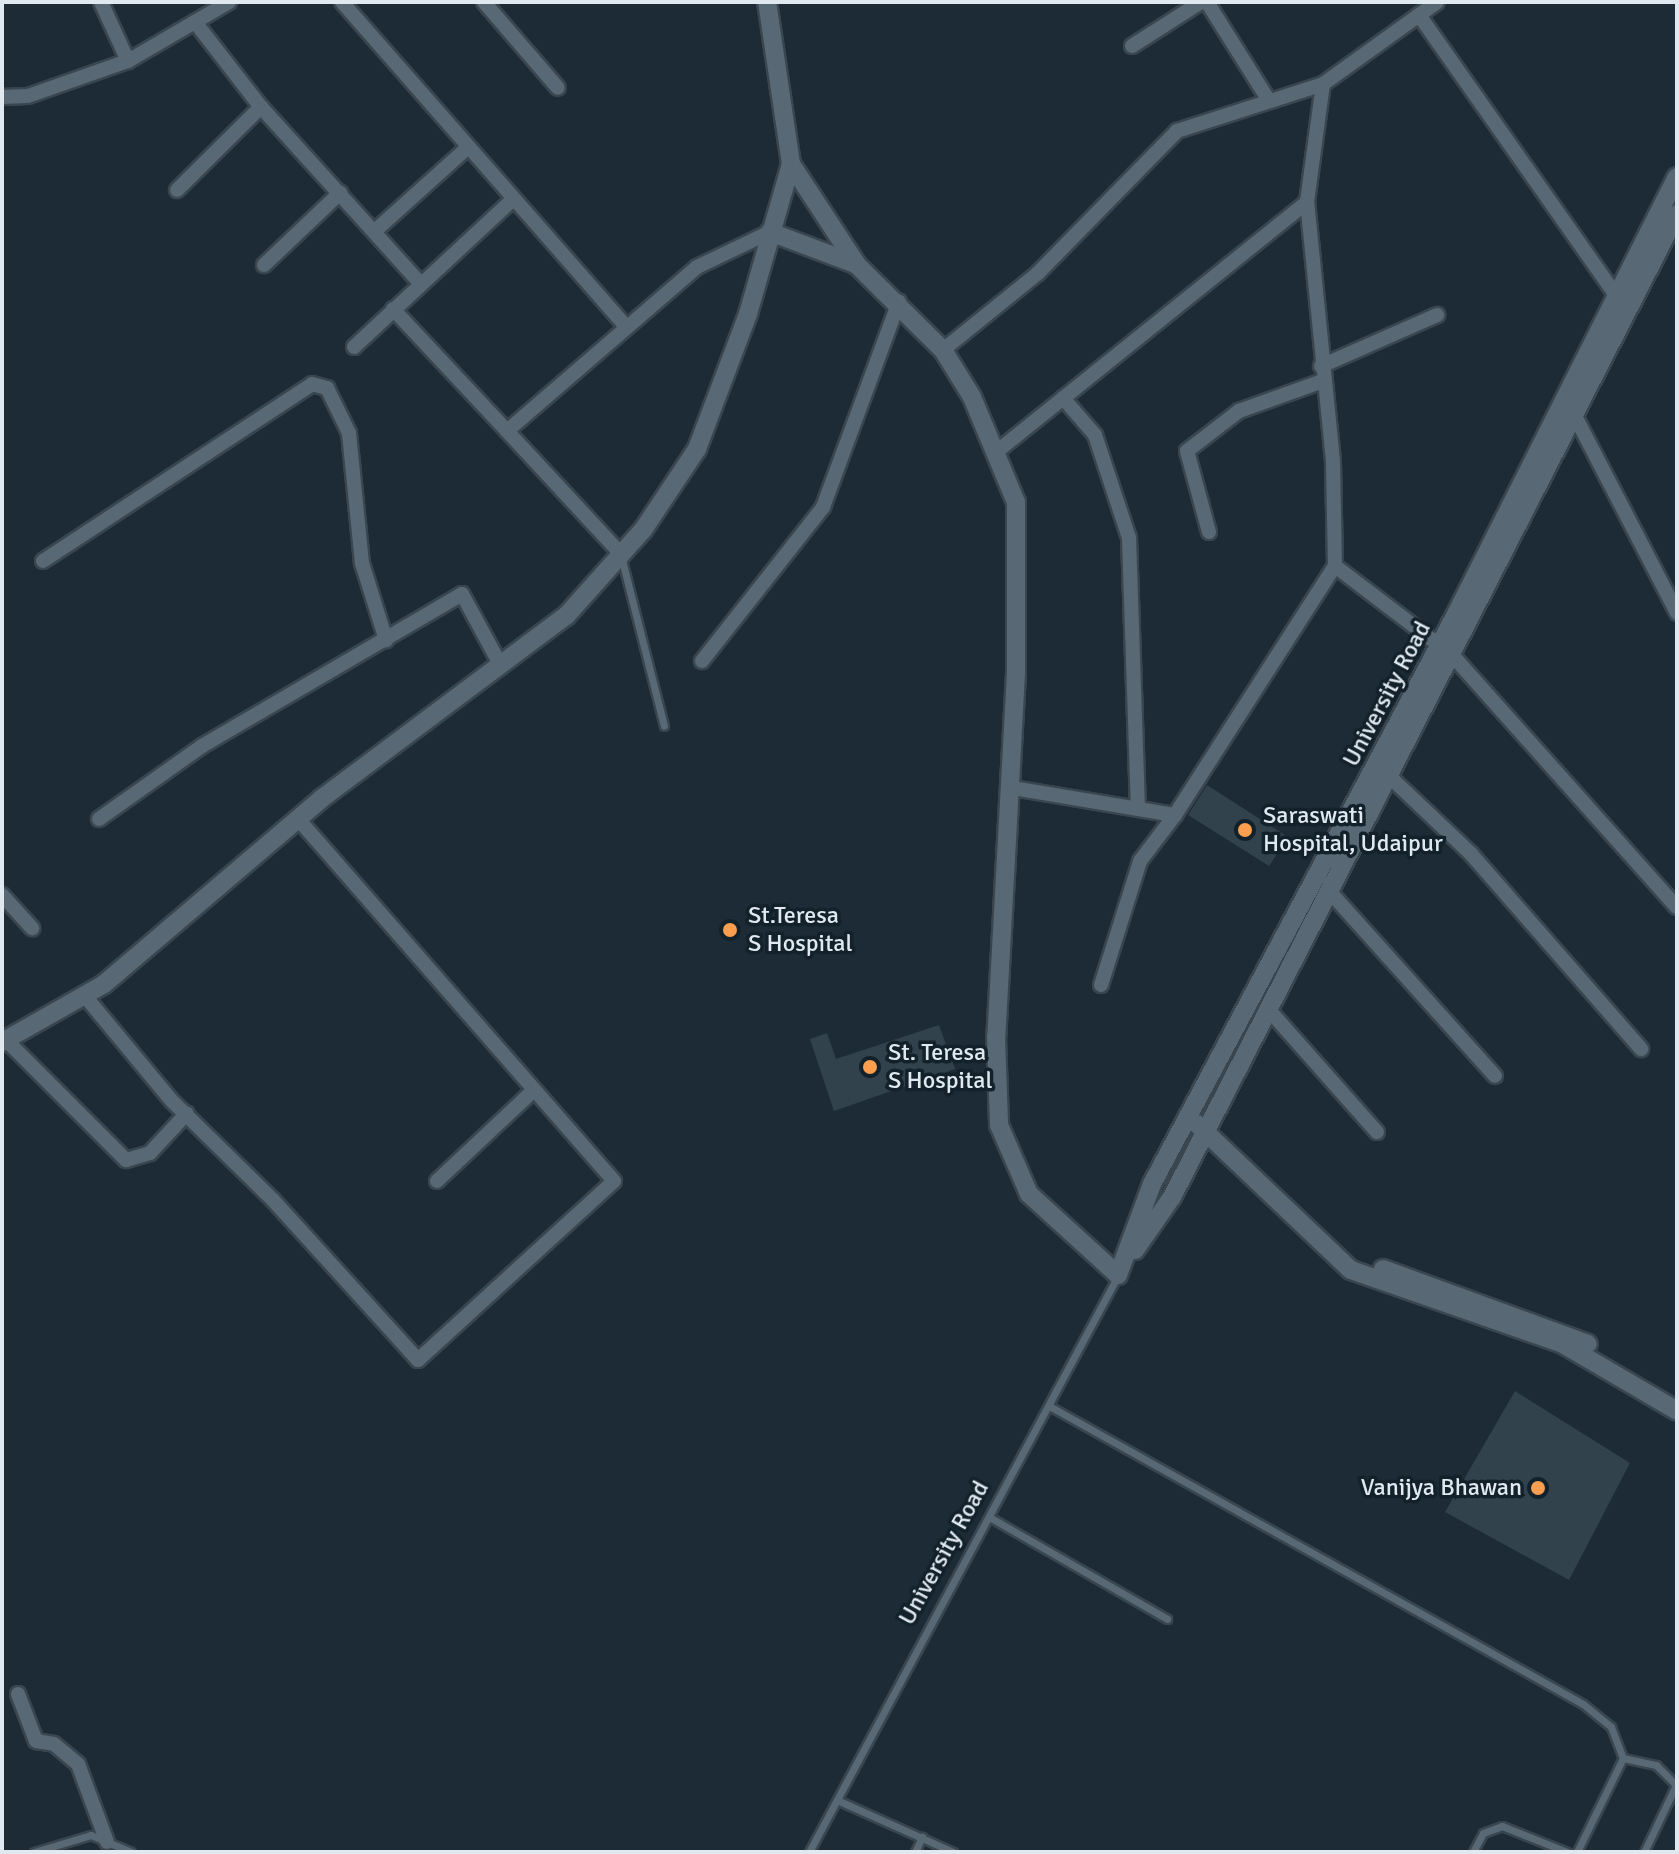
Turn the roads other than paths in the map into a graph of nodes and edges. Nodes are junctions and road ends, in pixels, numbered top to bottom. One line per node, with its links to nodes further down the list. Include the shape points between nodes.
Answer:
1 (101, 2): 12 (street)
2 (229, 2): 10 (street)
3 (342, 2): 18 (street)
4 (484, 2): 14 (street)
5 (767, 2): 19 (street)
6 (1201, 2): 11 (street)
7 (1207, 2): 16 (street)
8 (1437, 2): 9 (street)
9 (1419, 15): 13 (street); 31 (street)
10 (195, 22): 12 (street); 17 (street)
11 (1132, 46)
12 (128, 61): 15 (street, via 28,96)
13 (1323, 84): 16 (street); 24 (street)
14 (558, 88)
15 (2, 97)
16 (1269, 101): 37 (street, via 1177,131 1038,273)
17 (261, 107): 21 (street); 22 (street)
18 (467, 148): 23 (street); 26 (street)
19 (791, 164): 27 (street); 29 (street)
20 (1677, 177): 31 (street, University Road)
21 (177, 190)
22 (340, 193): 26 (street); 28 (street)
23 (511, 201): 30 (street); 35 (street)
24 (1307, 202): 38 (street); 39 (street)
25 (1677, 214): 40 (street, University Road)
26 (376, 230): 30 (street)
27 (770, 232): 29 (street, via 812,243); 35 (street, via 697,267); 44 (street, via 697,449)
28 (264, 265)
29 (857, 265): 32 (street)
30 (421, 284): 33 (street)
31 (1617, 297): 49 (street, University Road)
32 (899, 302): 37 (street); 50 (street, via 823,507)
33 (393, 309): 36 (street); 41 (street)
34 (1437, 315): 38 (street)
35 (627, 327): 41 (street)
36 (354, 347)
37 (943, 350): 42 (street)
38 (1322, 373): 43 (street, via 1239,411 1187,451); 46 (street, via 1333,461)
39 (1063, 398): 42 (street); 55 (street, via 1095,435 1129,538)
40 (1575, 416): 47 (street); 49 (street, University Road)
41 (507, 431): 44 (street)
42 (995, 453): 54 (street, via 1016,502)
43 (1209, 532)
44 (621, 554): 51 (street, via 566,616); 52 (lane)
45 (43, 561): 48 (street, via 312,384 327,388 349,433 362,563)
46 (1335, 566): 49 (street); 56 (street)
47 (1677, 613)
48 (386, 640): 51 (street, via 462,594); 57 (street, via 202,746)
49 (1446, 650): 53 (street, University Road); 61 (street); 71 (street, University Road)
50 (702, 661)
51 (500, 664): 58 (street)
52 (664, 726)
53 (1390, 777): 59 (street, University Road); 67 (street, via 1471,854)
54 (1013, 788): 55 (street); 76 (street, via 996,1037 999,1125 1029,1194)
55 (1138, 807): 56 (street)
56 (1175, 815): 63 (street, via 1140,861)
57 (99, 819)
58 (298, 819): 64 (street); 69 (street)
59 (1330, 892): 65 (street, University Road); 68 (street)
60 (2, 895): 62 (street)
61 (1677, 907)
62 (32, 928)
63 (1101, 985)
64 (85, 996): 66 (street); 70 (street)
65 (1269, 1010): 72 (street, University Road); 73 (street)
66 (4, 1041): 70 (street, via 126,1160 150,1153)
67 (1641, 1049)
68 (1495, 1076)
69 (533, 1091): 70 (street, via 614,1181 418,1360); 74 (street)
70 (187, 1113)
71 (1187, 1119): 72 (street); 76 (street, University Road, via 1152,1184)
72 (1207, 1130): 75 (street); 76 (street, University Road, via 1172,1197)
73 (1377, 1132)
74 (437, 1181)
75 (1334, 1256): 77 (street, via 1563,1331); 79 (street, via 1351,1270 1563,1344)
76 (1118, 1275): 78 (lane, University Road)
77 (1677, 1395)
78 (1051, 1407): 80 (lane, University Road); 83 (lane, via 1583,1704 1611,1727)
79 (1677, 1411)
80 (991, 1518): 81 (lane); 84 (lane, University Road)
81 (1167, 1619)
82 (18, 1694): 86 (street, via 36,1741 54,1744 78,1764)
83 (1623, 1758): 94 (lane); 95 (lane, via 1656,1765 1676,1785)
84 (837, 1800): 85 (lane); 89 (lane, University Road)
85 (922, 1837): 90 (lane); 91 (lane)
86 (107, 1842): 87 (lane, via 91,1835); 88 (lane)
87 (34, 1852)
88 (131, 1852)
89 (809, 1852)
90 (915, 1852)
91 (953, 1852)
92 (1473, 1852): 93 (lane, via 1483,1833 1502,1826)
93 (1567, 1852)
94 (1577, 1852)
95 (1644, 1852)

